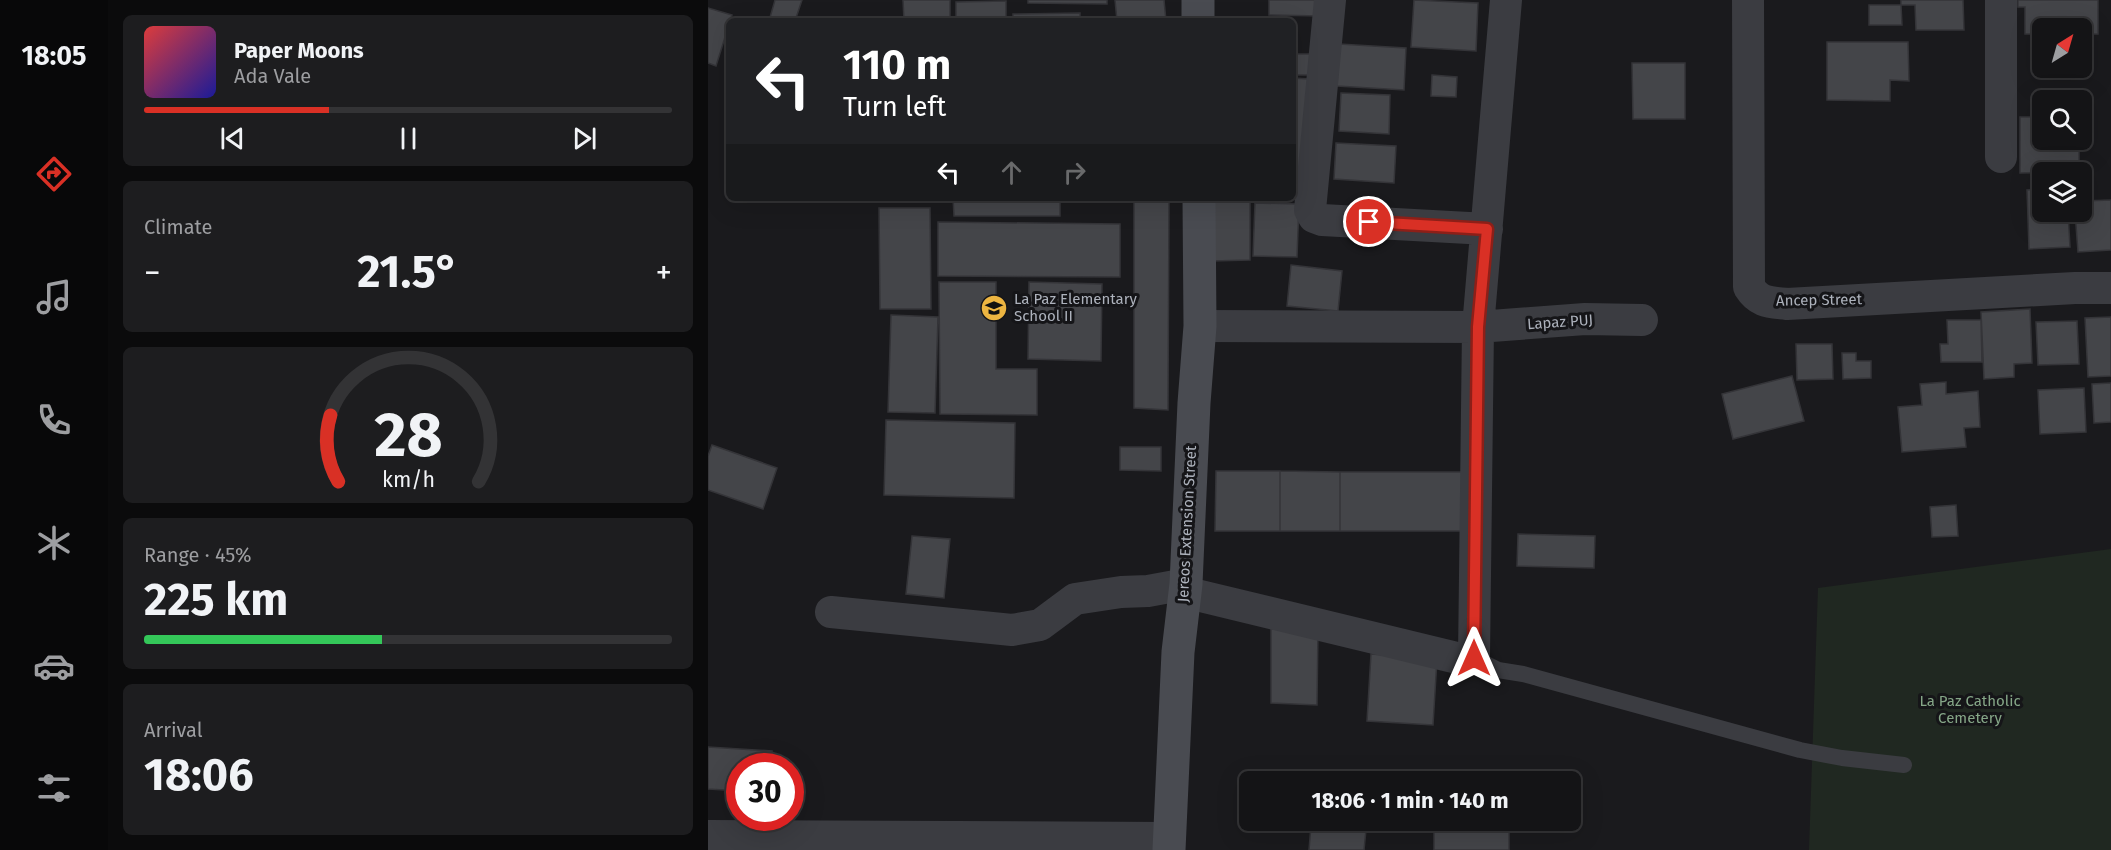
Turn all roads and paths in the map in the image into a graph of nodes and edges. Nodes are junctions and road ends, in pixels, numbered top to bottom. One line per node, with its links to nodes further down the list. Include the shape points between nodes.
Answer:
1 (1198, 0): 6 (street)
2 (1330, 0): 9 (street, via 1311,210 1314,217)
3 (1506, 0): 9 (street)
4 (1748, 0): 10 (street, Ancep Street, via 1749,287 1754,296 1787,304)
5 (2001, 0): 7 (street)
6 (1198, 18)
7 (2001, 157)
8 (1199, 201): 12 (street, Jereos Extension Street)
9 (1487, 229): 13 (street)
10 (2111, 288)
11 (1642, 320): 13 (street, Lapaz PUJ, via 1585,319)
12 (1200, 326): 13 (street, Lapaz PUJ); 14 (street, Jereos Extension Street)
13 (1478, 327): 16 (street)
14 (1185, 588): 15 (street, via 1075,599 1040,626 1012,630); 16 (street, via 1457,658); 20 (street, Jereos Extension Street)
15 (831, 612)
16 (1474, 658): 17 (lane, via 1498,670 1800,750)
17 (1904, 765)
18 (708, 836): 19 (street)
19 (977, 843): 20 (street)
20 (1169, 844)

